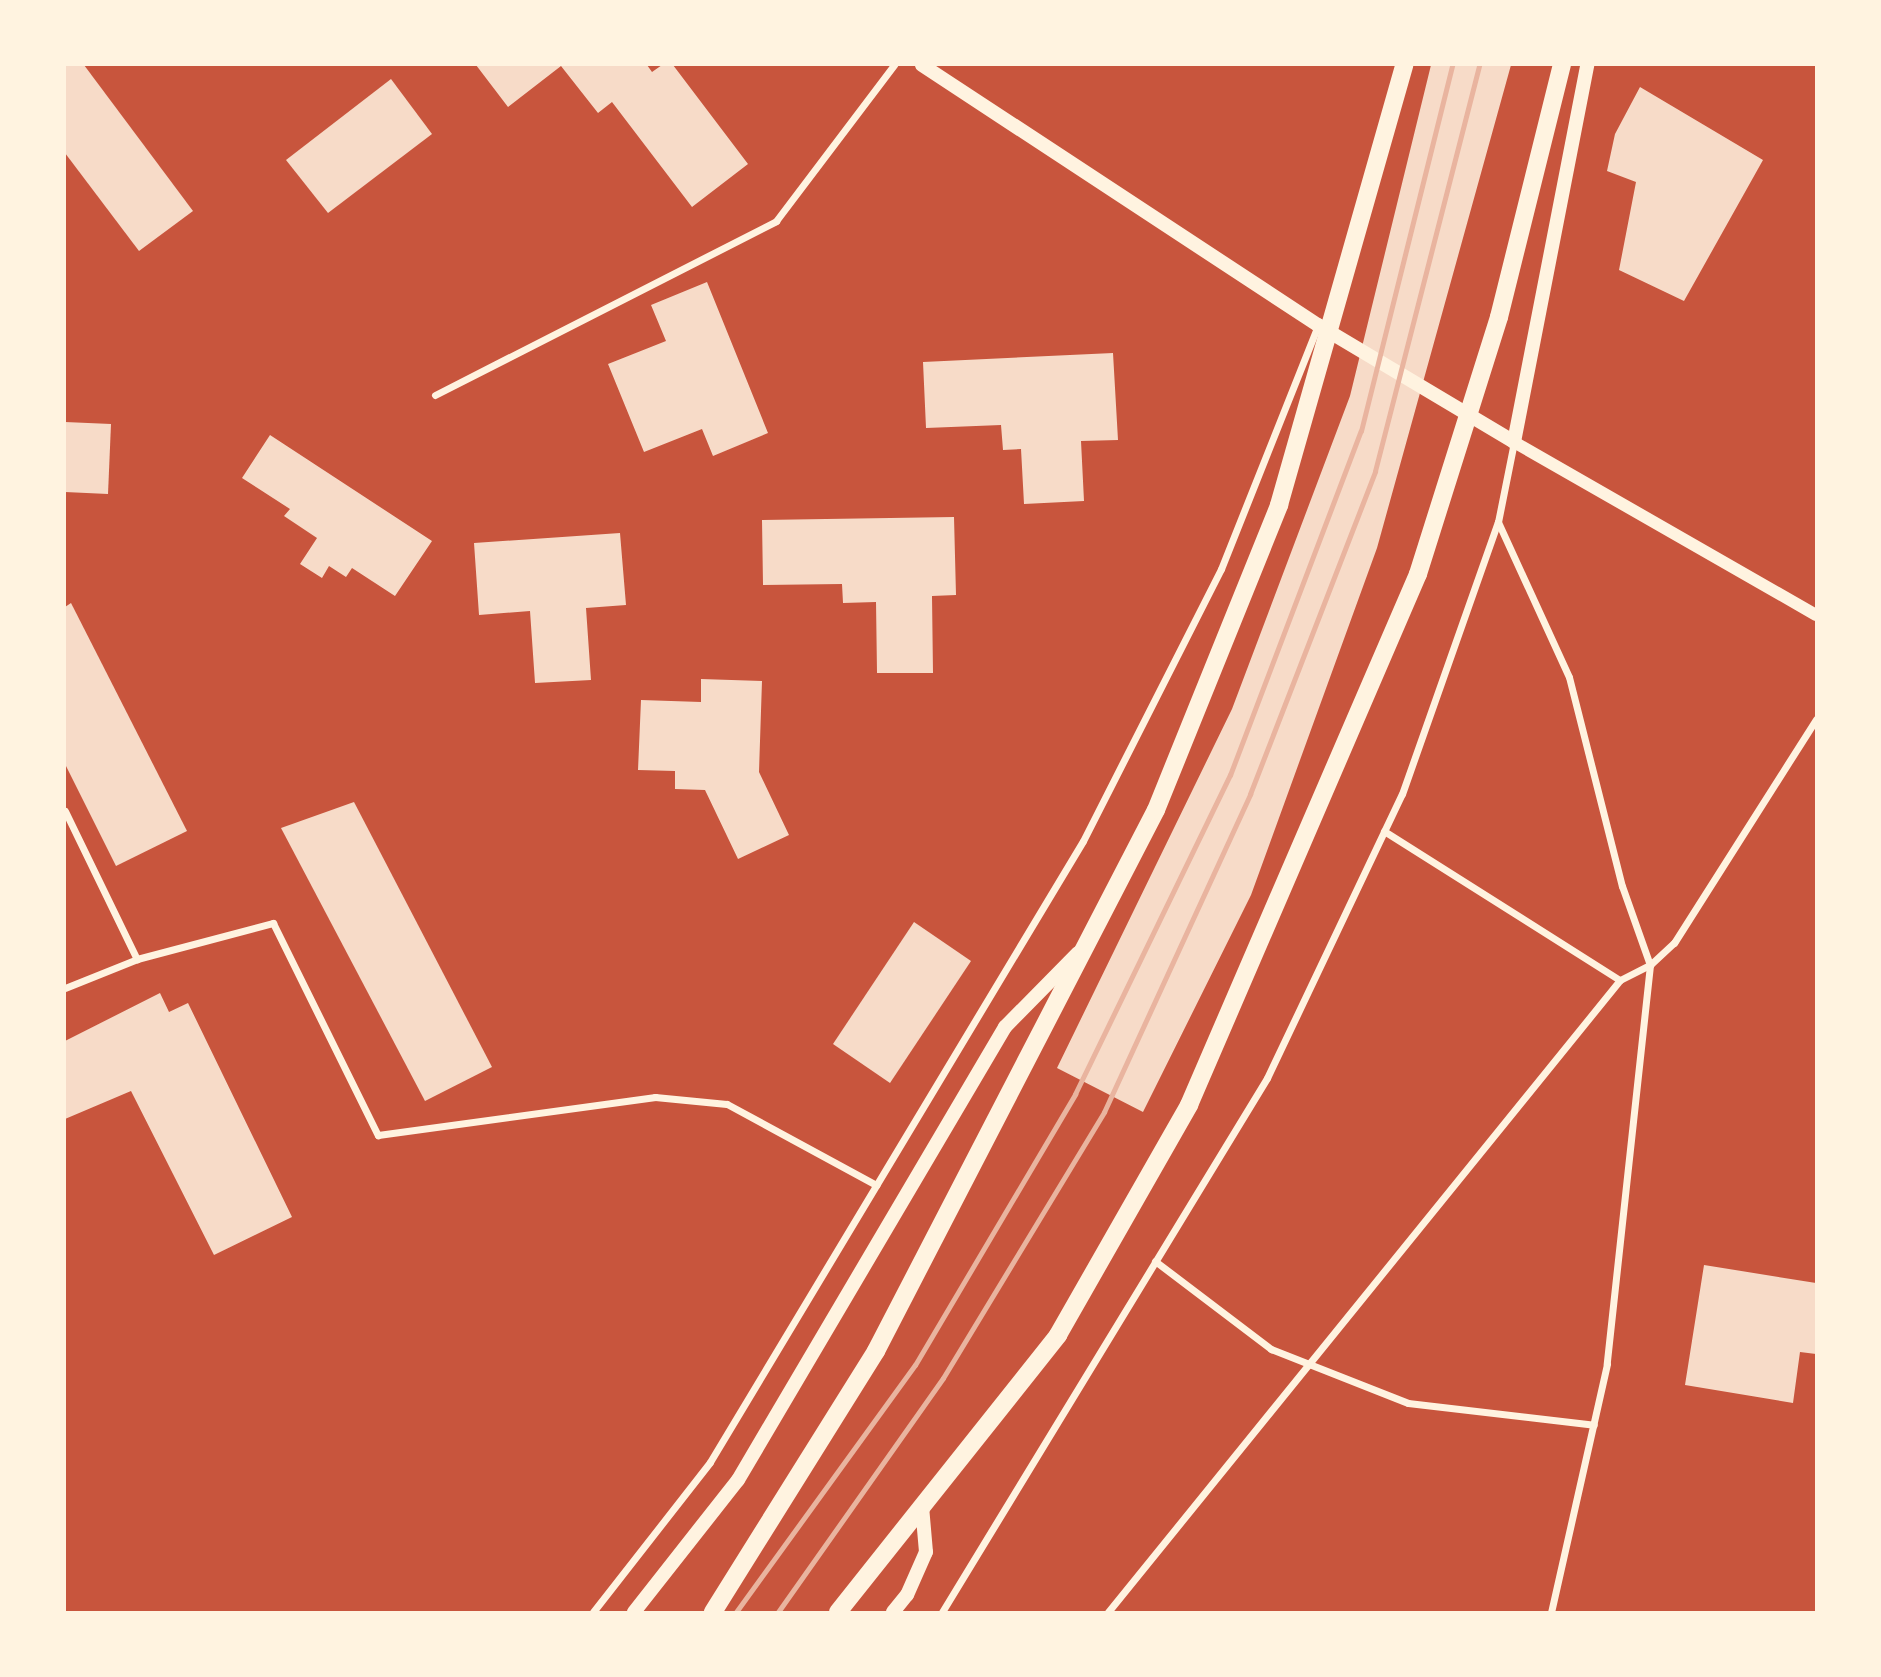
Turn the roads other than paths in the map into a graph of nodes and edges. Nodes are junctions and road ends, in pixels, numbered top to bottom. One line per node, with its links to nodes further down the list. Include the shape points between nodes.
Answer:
1 (894, 65): 7 (street, via 776,221)
2 (922, 65): 6 (main road)
3 (1404, 65): 14 (main road, via 1279,505 1156,810)
4 (1562, 65): 23 (main road, via 1499,317 1418,574 1189,1105 1058,1335)
5 (1587, 65): 8 (main road)
6 (1318, 326): 8 (main road); 19 (street, via 1221,569 1083,841)
7 (435, 395)
8 (1514, 442): 9 (street); 10 (street)
9 (1498, 522): 13 (street, via 1402,794); 16 (street, via 1569,677 1622,886)
10 (1816, 615)
11 (1816, 719): 16 (street, via 1674,943)
12 (65, 811): 15 (street)
13 (1384, 831): 17 (street); 20 (street, via 1268,1078)
14 (1091, 939): 25 (main road, via 1005,1027 738,1480); 26 (main road, via 876,1351)
15 (136, 959): 18 (street); 19 (street, via 272,923 378,1135 655,1097 727,1104)
16 (1650, 965): 17 (street); 22 (street, via 1607,1364)
17 (1620, 980): 21 (street)
18 (65, 988)
19 (876, 1185): 24 (street, via 710,1462)
20 (1155, 1261): 21 (street, via 1271,1349); 29 (street)
21 (1310, 1364): 22 (street, via 1408,1403); 30 (street)
22 (1594, 1425): 31 (street)
23 (922, 1506): 27 (main road); 28 (main road, via 926,1552 907,1595)
24 (593, 1612)
25 (634, 1612)
26 (713, 1612)
27 (838, 1612)
28 (893, 1612)
29 (942, 1612)
30 (1108, 1612)
31 (1551, 1612)

